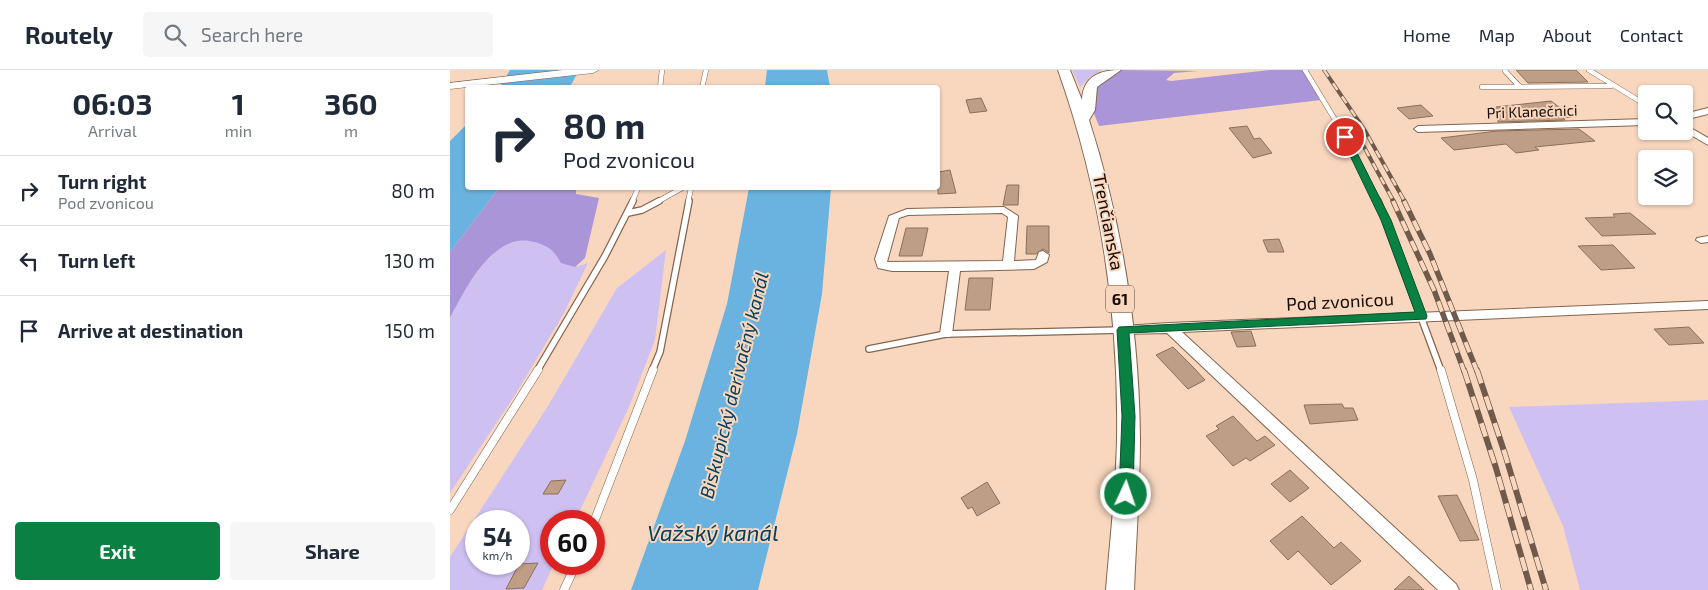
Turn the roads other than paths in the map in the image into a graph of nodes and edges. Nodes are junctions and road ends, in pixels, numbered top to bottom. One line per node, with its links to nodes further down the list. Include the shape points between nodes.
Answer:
1 (593, 70): 11 (main road)
2 (662, 70): 9 (lane)
3 (706, 70): 10 (lane)
4 (1064, 70): 18 (main road, Trenčianska / 61)
5 (1115, 70): 18 (main road, via 1091,85 1088,110)
6 (1305, 70): 31 (lane, via 1330,110 1382,212)
7 (1589, 70): 12 (lane)
8 (1505, 71): 14 (lane)
9 (660, 85)
10 (703, 85)
11 (450, 86)
12 (1611, 86): 14 (lane); 15 (lane)
13 (1482, 87): 14 (lane)
14 (1520, 87)
15 (1638, 101)
16 (1708, 111): 17 (street)
17 (1693, 114)
18 (1083, 120): 33 (main road, Trenčianska / 61, via 1102,184)
19 (1638, 122): 20 (street, Pri Klanečnici)
20 (1418, 129)
21 (1693, 133): 22 (street)
22 (1708, 142)
23 (637, 190): 26 (lane)
24 (678, 190): 26 (lane, via 642,210)
25 (692, 190): 37 (lane, via 660,352)
26 (628, 213): 36 (lane, via 524,395)
27 (1043, 255): 28 (street, via 1034,265)
28 (1008, 265): 29 (street); 29 (street, via 1013,216 1004,210 907,212 894,216 882,265 892,268)
29 (955, 267): 34 (street)
30 (1708, 305): 31 (street, Pod zvonicou)
31 (1422, 316): 32 (street, Pod zvonicou); 42 (lane, via 1445,381)
32 (1168, 328): 33 (street, Pod zvonicou); 41 (street)
33 (1123, 330): 34 (lane); 40 (main road, Trenčianska / 61, via 1128,416)
34 (946, 334): 35 (lane)
35 (869, 350)
36 (450, 510)
37 (599, 510)
38 (571, 575): 39 (lane)
39 (564, 590)
40 (1120, 590)
41 (1450, 590)
42 (1497, 590)

